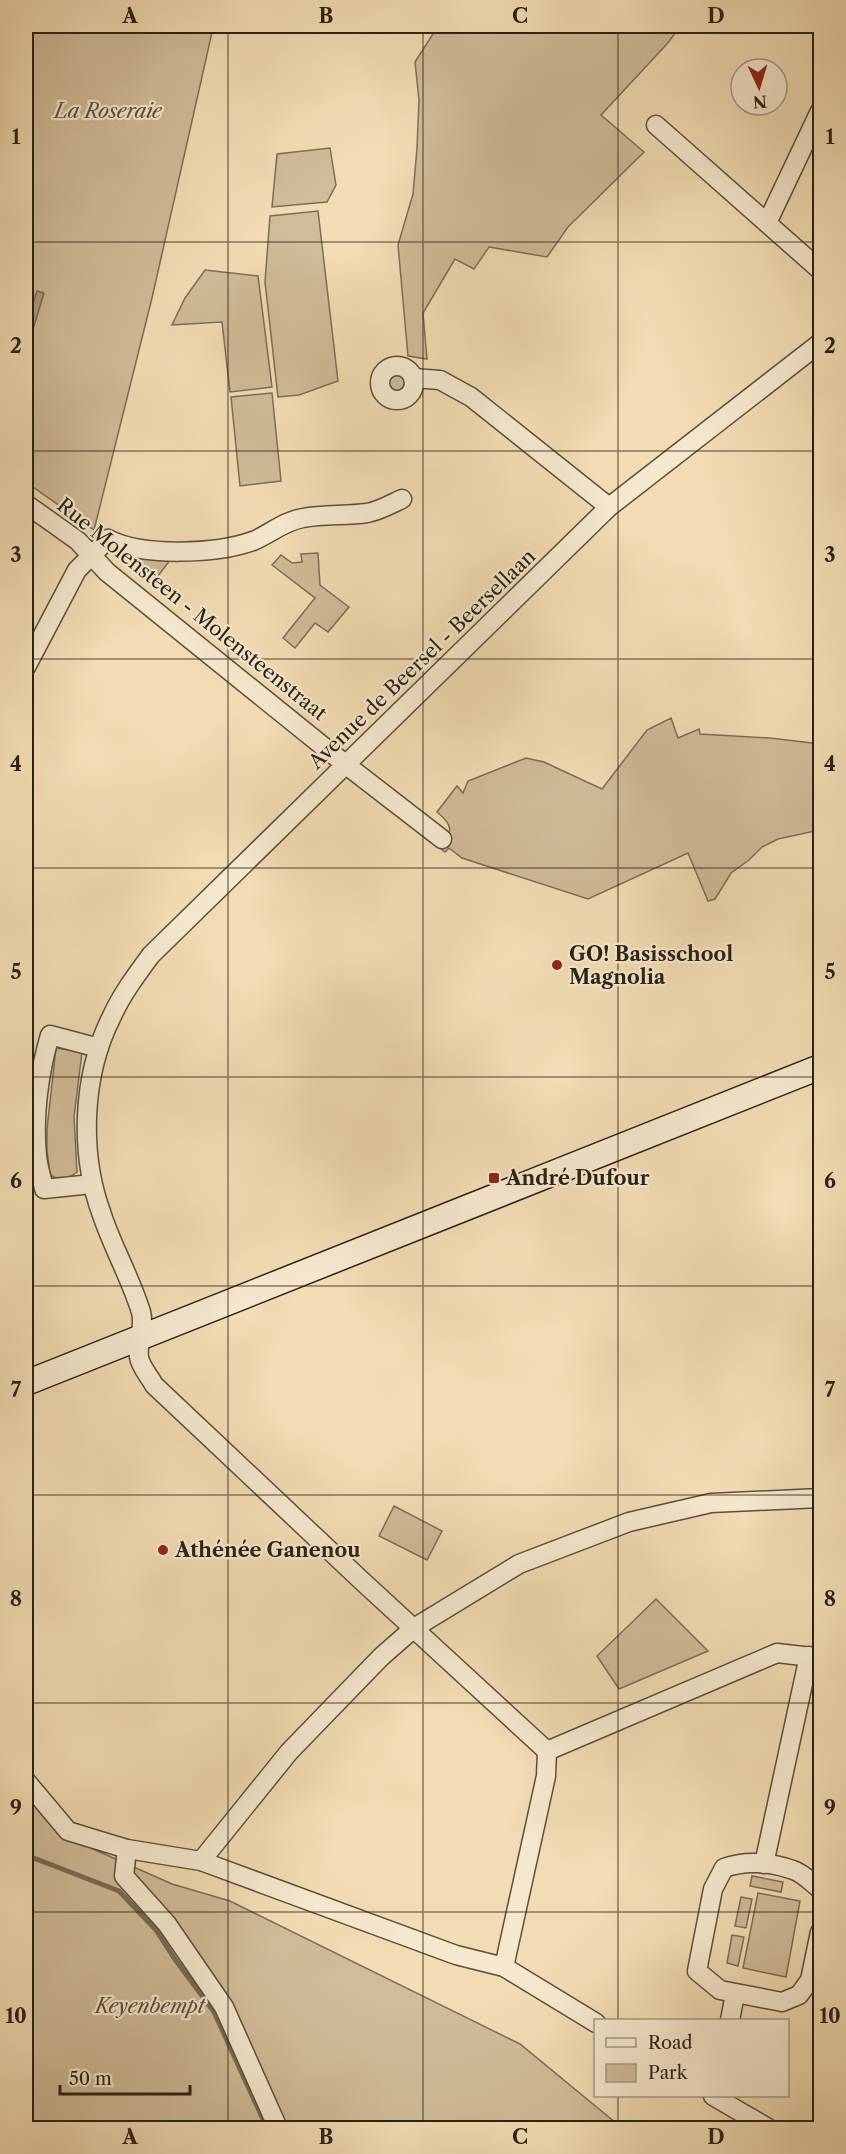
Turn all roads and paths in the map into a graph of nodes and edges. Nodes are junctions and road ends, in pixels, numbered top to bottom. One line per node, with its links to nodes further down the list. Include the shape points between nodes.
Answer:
1 (820, 111): 3 (street)
2 (656, 125): 3 (street)
3 (767, 223): 4 (street)
4 (820, 270)
5 (820, 343): 9 (street, Avenue de Beersel - Beersellaan)
6 (413, 378): 9 (street, via 440,380 471,397)
7 (402, 499): 10 (street, via 369,513 288,521 253,540 230,546 153,552 120,546 108,539)
8 (26, 504): 10 (street, Rue Molensteen - Molensteenstraat, via 78,541)
9 (609, 507): 12 (street, Avenue de Beersel - Beersellaan)
10 (90, 555): 11 (street, via 77,570); 12 (street, Rue Molensteen - Molensteenstraat)
11 (26, 667)
12 (345, 764): 13 (street, Rue Molensteen - Molensteenstraat); 14 (street, Avenue de Beersel - Beersellaan, via 151,955 111,1016)
13 (442, 839)
14 (99, 1048): 16 (street, Avenue de Beersel - Beersellaan, via 86,1131); 16 (street, via 50,1035 36,1116 37,1156 44,1189)
15 (820, 1067): 17 (main road)
16 (92, 1184): 17 (street, Avenue de Beersel - Beersellaan, via 141,1314)
17 (140, 1337): 18 (main road); 20 (street, Avenue de Beersel - Beersellaan, via 138,1359 154,1385)
18 (26, 1383)
19 (820, 1498): 20 (street, via 711,1503 629,1522 519,1564)
20 (414, 1628): 22 (street, Avenue de Beersel - Beersellaan); 25 (street, via 290,1752)
21 (815, 1657): 22 (street, via 777,1653); 26 (street)
22 (547, 1751): 29 (street, via 546,1776)
23 (26, 1781): 24 (street, via 68,1831)
24 (127, 1849): 25 (street); 34 (street, via 124,1876 167,1924 224,2007)
25 (201, 1862): 29 (street, via 456,1955)
26 (764, 1864): 27 (street, via 795,1870); 30 (street, via 739,1862 724,1868 713,1889 697,1971 720,1990)
27 (820, 1889)
28 (820, 1932): 30 (street, via 810,1980 799,1995 782,2002)
29 (504, 1967): 32 (street)
30 (735, 1994): 31 (street)
31 (730, 2019)
32 (594, 2022)
33 (717, 2097): 35 (street)
34 (278, 2128)
35 (768, 2128)

